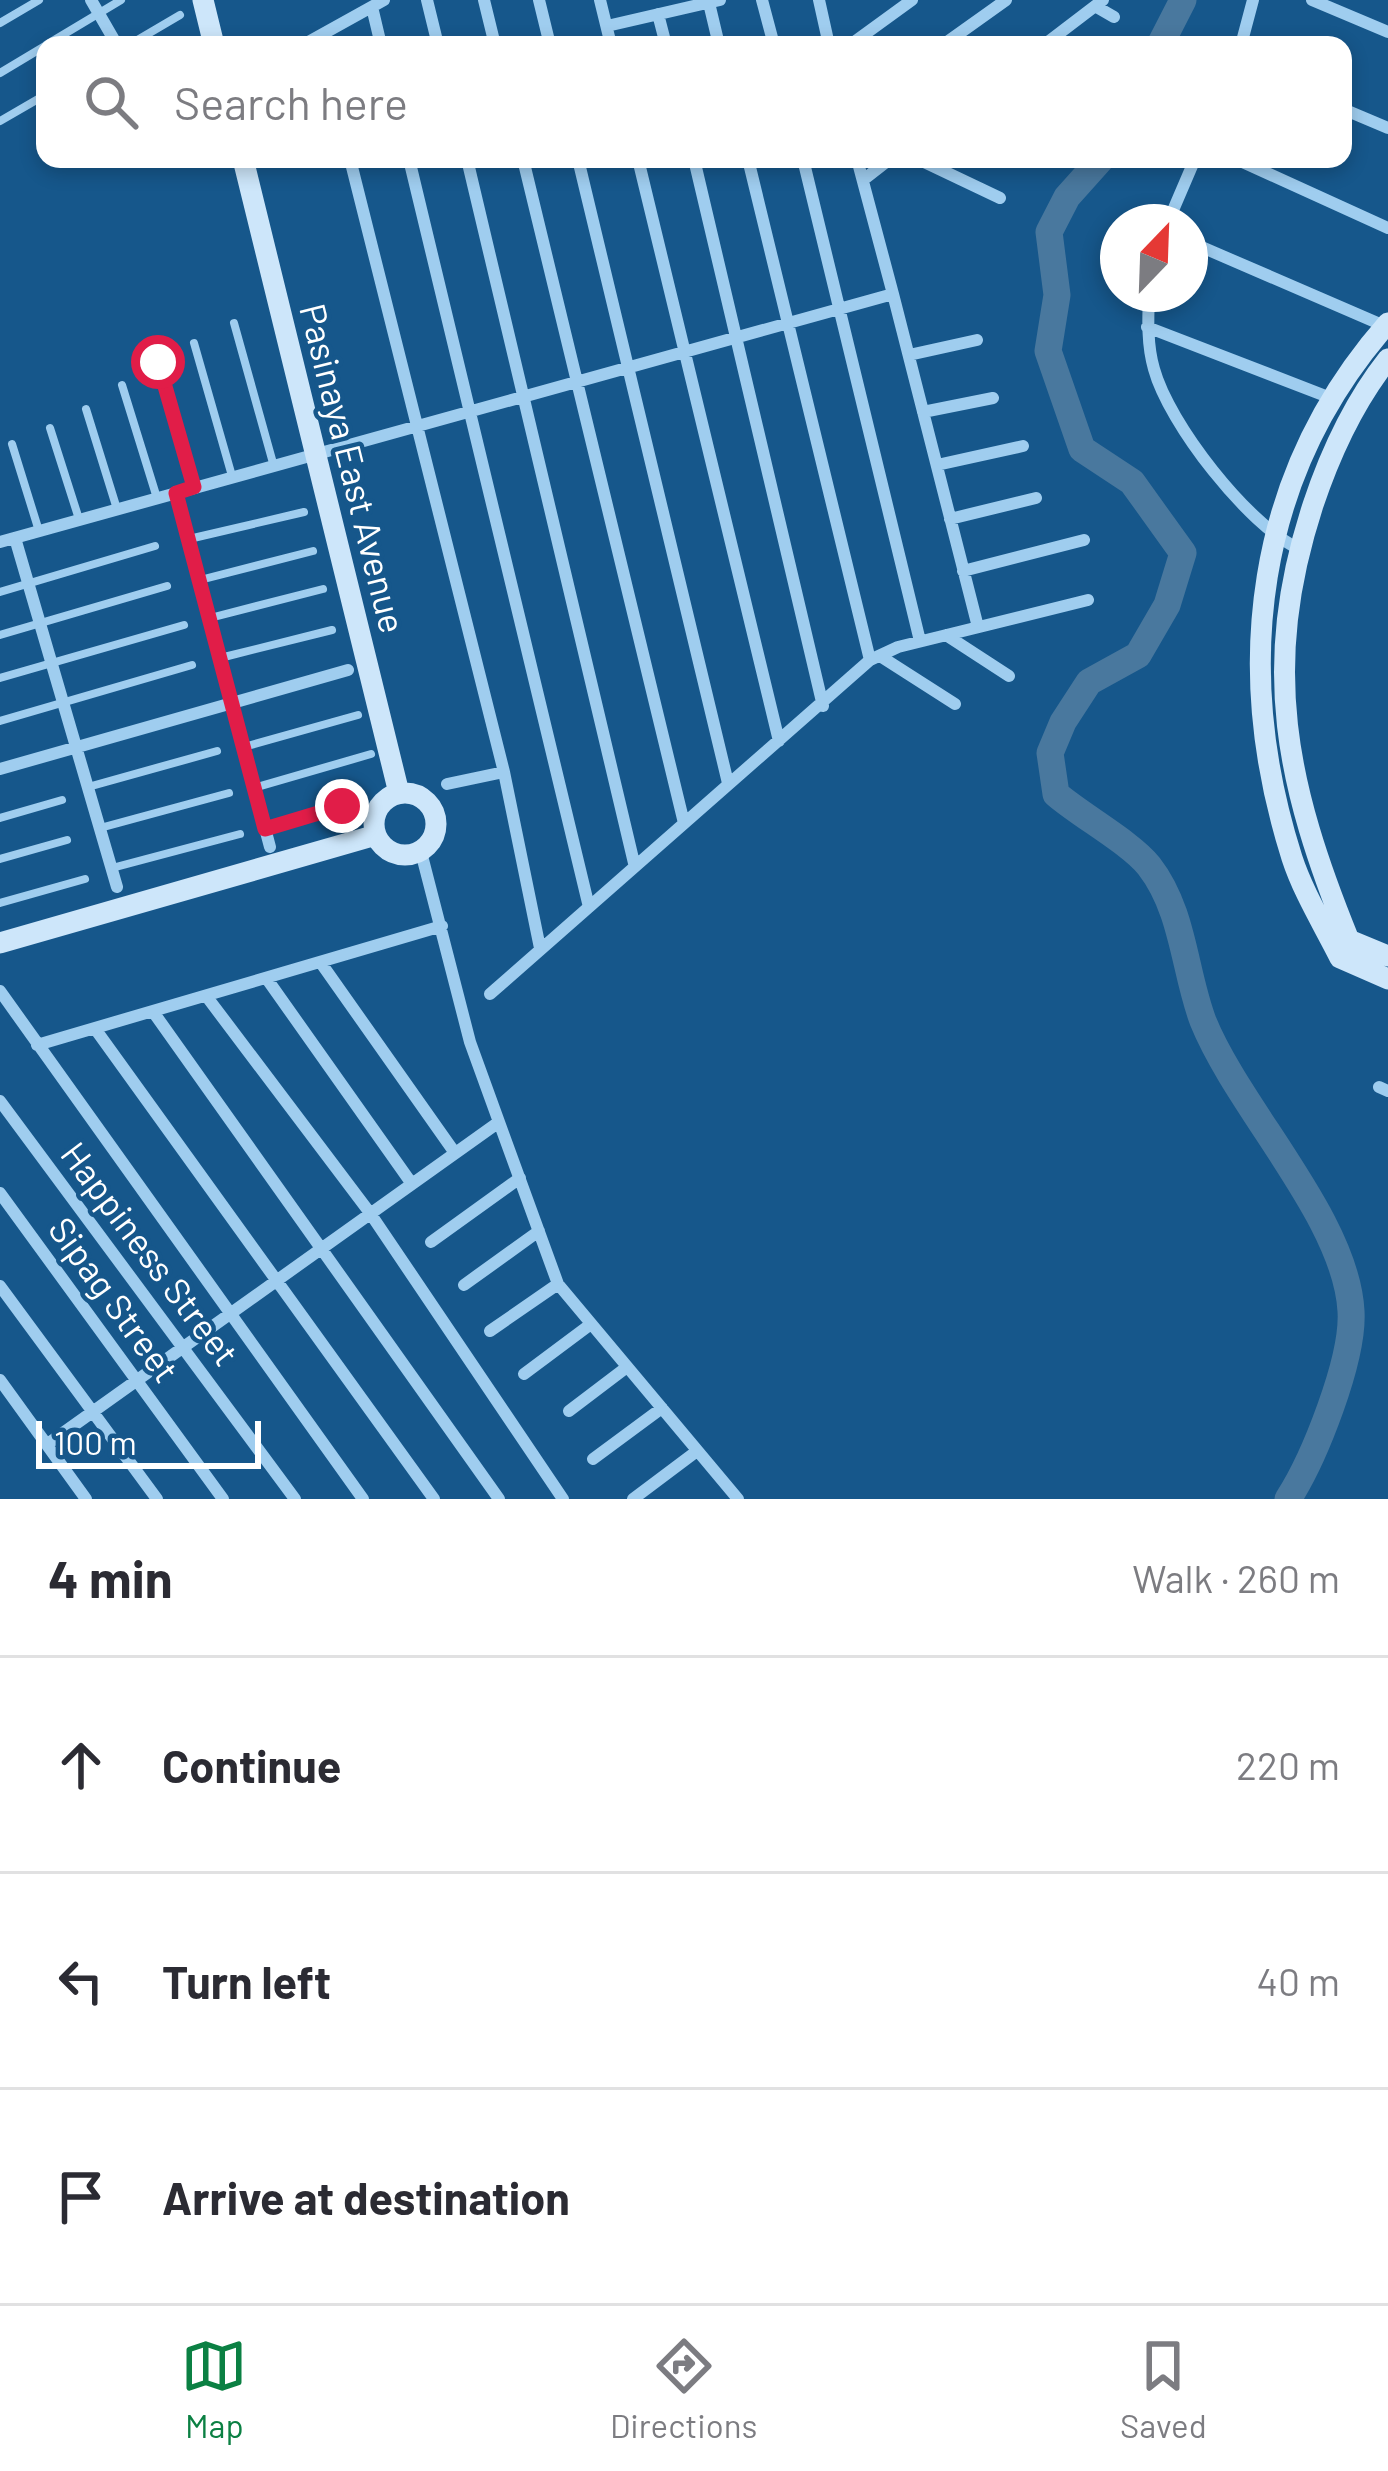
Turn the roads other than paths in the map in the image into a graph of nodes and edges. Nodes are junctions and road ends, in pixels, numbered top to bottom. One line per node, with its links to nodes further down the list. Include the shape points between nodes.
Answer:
1 (39, 0): 21 (lane)
2 (121, 0): 17 (lane)
3 (203, 0): 27 (street)
4 (427, 0): 30 (street)
5 (484, 0): 31 (street)
6 (539, 0): 32 (street)
7 (600, 0): 22 (street)
8 (762, 0): 36 (street)
9 (818, 0): 37 (street)
10 (912, 0): 38 (street)
11 (1006, 0): 39 (street)
12 (1253, 0): 41 (street)
13 (1312, 0): 23 (street)
14 (715, 1): 18 (street); 35 (street)
15 (378, 3): 28 (street); 29 (street)
16 (1099, 3): 20 (street); 40 (street)
17 (95, 7): 24 (lane); 25 (street)
18 (658, 14): 22 (street); 34 (street)
19 (180, 15): 26 (lane)
20 (1114, 17)
21 (0, 23)
22 (607, 26): 33 (street)
23 (1388, 32)
24 (57, 36)
25 (112, 36)
26 (144, 36)
27 (212, 36)
28 (327, 36)
29 (380, 36)
30 (437, 36)
31 (493, 36)
32 (548, 36)
33 (609, 36)
34 (664, 36)
35 (718, 36)
36 (772, 36)
37 (828, 36)
38 (862, 36)
39 (956, 36)
40 (1058, 36)
41 (1243, 36)
42 (36, 51): 43 (lane)
43 (0, 73)
44 (36, 99): 46 (lane)
45 (1352, 113): 47 (street)
46 (0, 121)
47 (1388, 128)
48 (245, 168): 96 (street, Pasinaya East Avenue)
49 (352, 168): 92 (street)
50 (411, 168): 90 (street)
51 (469, 168): 85 (street)
52 (525, 168): 83 (street)
53 (580, 168): 82 (street)
54 (640, 168): 78 (street)
55 (696, 168): 75 (street)
56 (750, 168): 71 (street)
57 (805, 168): 69 (street)
58 (859, 168): 63 (street)
59 (878, 168): 63 (street)
60 (937, 168): 64 (street)
61 (1191, 168): 65 (street)
62 (1256, 168): 66 (street)
63 (862, 180): 68 (street)
64 (1000, 198)
65 (1176, 204)
66 (1388, 229)
67 (1208, 250): 73 (street)
68 (893, 294): 69 (street); 79 (street)
69 (841, 306): 71 (street); 131 (street)
70 (1148, 312): 74 (street)
71 (788, 319): 75 (street); 133 (street)
72 (235, 322): 97 (lane)
73 (1387, 326): 87 (street)
74 (1147, 327): 87 (street); 109 (street, via 1171,414)
75 (738, 333): 78 (street); 142 (street)
76 (977, 340): 79 (street)
77 (194, 343): 99 (lane)
78 (682, 350): 82 (street); 145 (street)
79 (909, 355): 91 (street)
80 (1388, 359): 88 (street)
81 (158, 362): 100 (lane)
82 (628, 364): 83 (street); 152 (street)
83 (577, 379): 85 (street); 161 (street)
84 (122, 385): 102 (lane)
85 (526, 394): 90 (street); 170 (street)
86 (994, 398): 91 (street)
87 (1333, 399): 88 (street); 109 (street)
88 (1358, 406): 115 (street)
89 (86, 409): 104 (lane)
90 (470, 409): 92 (street); 175 (street)
91 (923, 412): 98 (street)
92 (415, 425): 96 (street); 151 (street)
93 (50, 428): 107 (lane)
94 (12, 444): 108 (lane)
95 (1023, 446): 98 (street)
96 (316, 453): 97 (street); 157 (street, Pasinaya East Avenue)
97 (273, 463): 99 (street)
98 (937, 465): 106 (street)
99 (232, 476): 100 (street)
100 (194, 487): 101 (street)
101 (176, 493): 102 (street); 111 (street)
102 (157, 498): 104 (street)
103 (1036, 498): 106 (street)
104 (117, 509): 107 (street)
105 (304, 512): 111 (lane)
106 (950, 519): 117 (street)
107 (79, 520): 108 (street)
108 (39, 531): 110 (street)
109 (1271, 536): 115 (street); 182 (street, via 1259,705 1269,773 1294,863 1340,958)
110 (15, 538): 113 (street); 119 (street)
111 (189, 539): 118 (street)
112 (1084, 540): 117 (street)
113 (0, 542)
114 (155, 545): 119 (lane)
115 (1299, 549): 179 (street, via 1282,651 1295,783 1349,940)
116 (314, 551): 118 (lane)
117 (964, 571): 127 (street)
118 (200, 580): 124 (street)
119 (29, 584): 122 (lane); 125 (street)
120 (166, 586): 125 (lane)
121 (323, 589): 124 (lane)
122 (0, 592)
123 (1088, 600): 127 (street)
124 (209, 618): 132 (street)
125 (40, 623): 129 (lane); 134 (street)
126 (184, 625): 134 (lane)
127 (978, 627): 130 (street)
128 (332, 630): 132 (lane)
129 (0, 635)
130 (946, 635): 131 (street); 137 (street)
131 (920, 641): 133 (street)
132 (220, 658): 140 (street)
133 (875, 658): 141 (street); 142 (street)
134 (52, 663): 138 (lane); 139 (street)
135 (192, 665): 139 (lane)
136 (349, 670): 140 (street)
137 (1009, 676)
138 (0, 678)
139 (63, 702): 144 (lane); 147 (street)
140 (232, 703): 146 (street); 147 (street)
141 (955, 704)
142 (824, 706): 145 (street)
143 (358, 715): 146 (lane)
144 (0, 721)
145 (779, 741): 152 (street)
146 (244, 747): 155 (street)
147 (76, 748): 150 (street); 154 (street)
148 (218, 751): 154 (lane)
149 (370, 754): 155 (lane)
150 (0, 770)
151 (504, 772): 153 (street); 178 (street)
152 (728, 782): 161 (street)
153 (447, 784)
154 (88, 787): 162 (street)
155 (254, 788): 163 (street)
156 (230, 793): 162 (lane)
157 (399, 793): 165 (street, via 376,811); 168 (street, via 419,796 434,810 436,834)
158 (62, 800): 160 (lane)
159 (342, 806): 163 (lane)
160 (0, 818)
161 (684, 823): 170 (street)
162 (100, 828): 171 (street)
163 (265, 829): 167 (street)
164 (240, 834): 171 (lane)
165 (376, 835): 168 (street, via 398,855); 177 (street)
166 (67, 840): 169 (lane)
167 (270, 847)
168 (421, 852): 176 (street)
169 (0, 859)
170 (634, 863): 175 (street)
171 (112, 868): 173 (street)
172 (85, 879): 174 (lane)
173 (117, 887)
174 (0, 904)
175 (589, 907): 178 (street)
176 (442, 926): 180 (street); 190 (street)
177 (0, 943)
178 (540, 948): 184 (street)
179 (1388, 956)
180 (321, 963): 181 (street); 191 (street)
181 (267, 979): 185 (street); 193 (street)
182 (1388, 979)
183 (0, 991): 188 (street)
184 (490, 994)
185 (207, 997): 186 (street); 195 (street)
186 (154, 1013): 187 (street); 198 (street)
187 (96, 1030): 188 (street); 199 (street)
188 (37, 1045): 203 (street)
189 (0, 1101): 206 (street, Happiness Street)
190 (499, 1122): 191 (street); 192 (street)
191 (455, 1153): 193 (street)
192 (520, 1178): 196 (street); 197 (street)
193 (412, 1184): 195 (street)
194 (0, 1193): 209 (street, Sipag Street)
195 (370, 1214): 198 (street); 225 (street)
196 (539, 1231): 200 (street); 201 (street)
197 (431, 1242)
198 (322, 1248): 199 (street); 224 (street)
199 (278, 1280): 203 (street); 223 (street)
200 (558, 1284): 204 (street); 205 (street)
201 (464, 1285)
202 (0, 1286): 212 (street)
203 (230, 1314): 206 (street); 222 (street)
204 (591, 1324): 207 (street); 208 (street)
205 (490, 1331)
206 (184, 1347): 209 (street); 221 (street, Happiness Street)
207 (627, 1366): 211 (street); 213 (street)
208 (524, 1374)
209 (138, 1379): 212 (street); 220 (street, Sipag Street)
210 (0, 1380): 214 (street)
211 (662, 1408): 215 (street); 216 (street)
212 (94, 1411): 214 (street); 219 (street)
213 (569, 1411)
214 (49, 1443): 218 (street)
215 (698, 1451): 217 (street); 226 (street)
216 (593, 1459)
217 (730, 1496)
218 (86, 1499)
219 (157, 1499)
220 (223, 1499)
221 (295, 1499)
222 (363, 1499)
223 (434, 1499)
224 (499, 1499)
225 (562, 1499)
226 (633, 1499)

